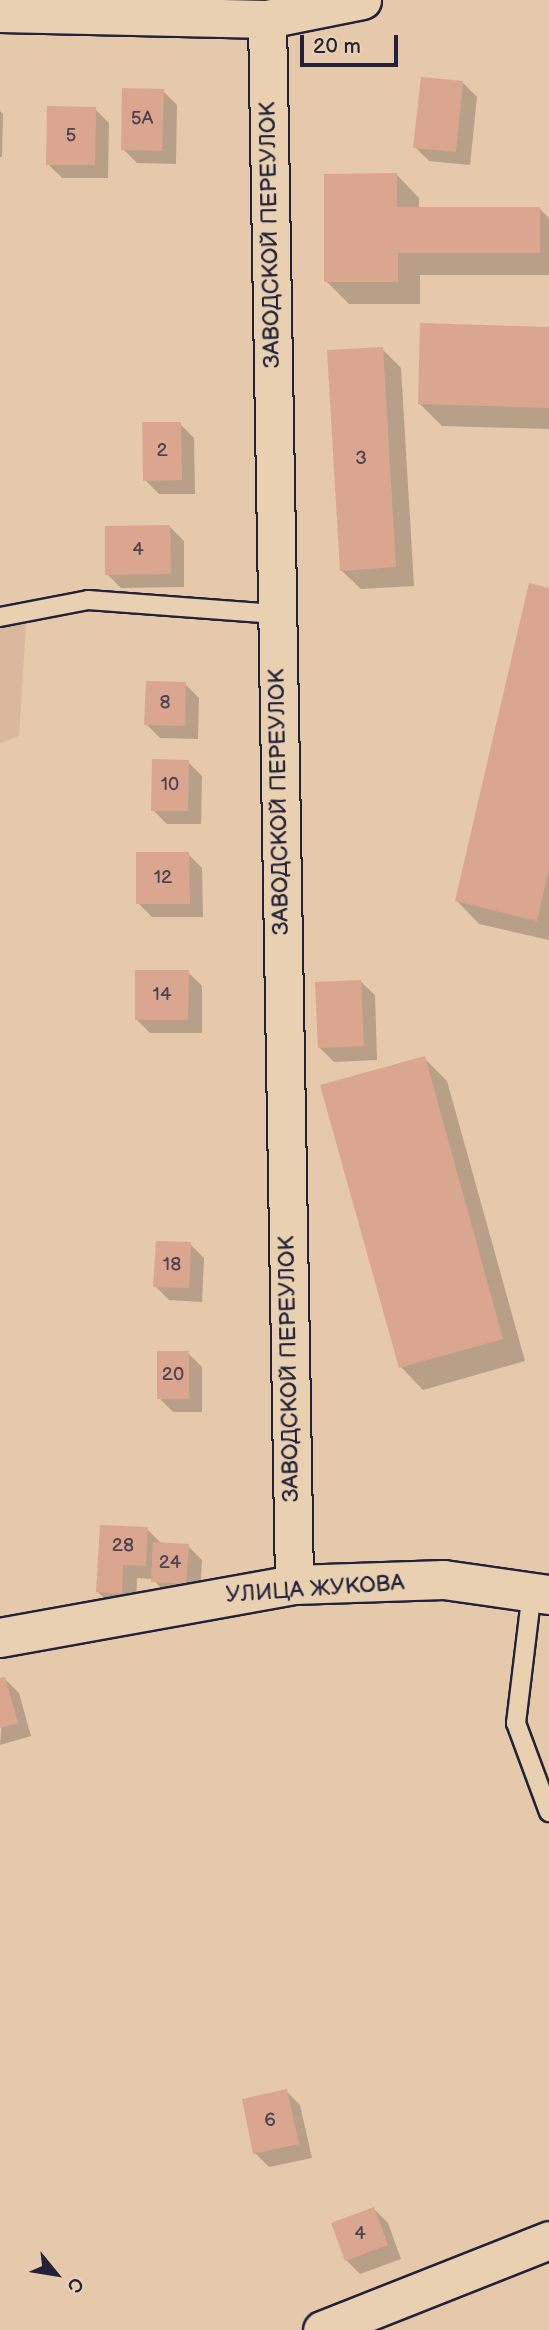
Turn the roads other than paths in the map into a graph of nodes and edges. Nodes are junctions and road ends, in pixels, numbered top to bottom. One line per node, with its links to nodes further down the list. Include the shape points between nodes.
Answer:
1 (362, 0): 4 (street)
2 (61, 7): 3 (street); 4 (street)
3 (0, 13)
4 (267, 19): 5 (street, ЗАВОДСКОЙ ПЕРЕУЛОК)
5 (275, 614): 6 (lane, via 88,600); 7 (street, ЗАВОДСКОЙ ПЕРЕУЛОК)
6 (0, 617)
7 (294, 1586): 8 (main road, УЛИЦА ЖУКОВА, via 444,1580); 9 (main road, УЛИЦА ЖУКОВА)
8 (541, 1593): 10 (lane, via 516,1723)
9 (0, 1638)
10 (549, 1812)
11 (549, 2241): 12 (street)
12 (322, 2330)

